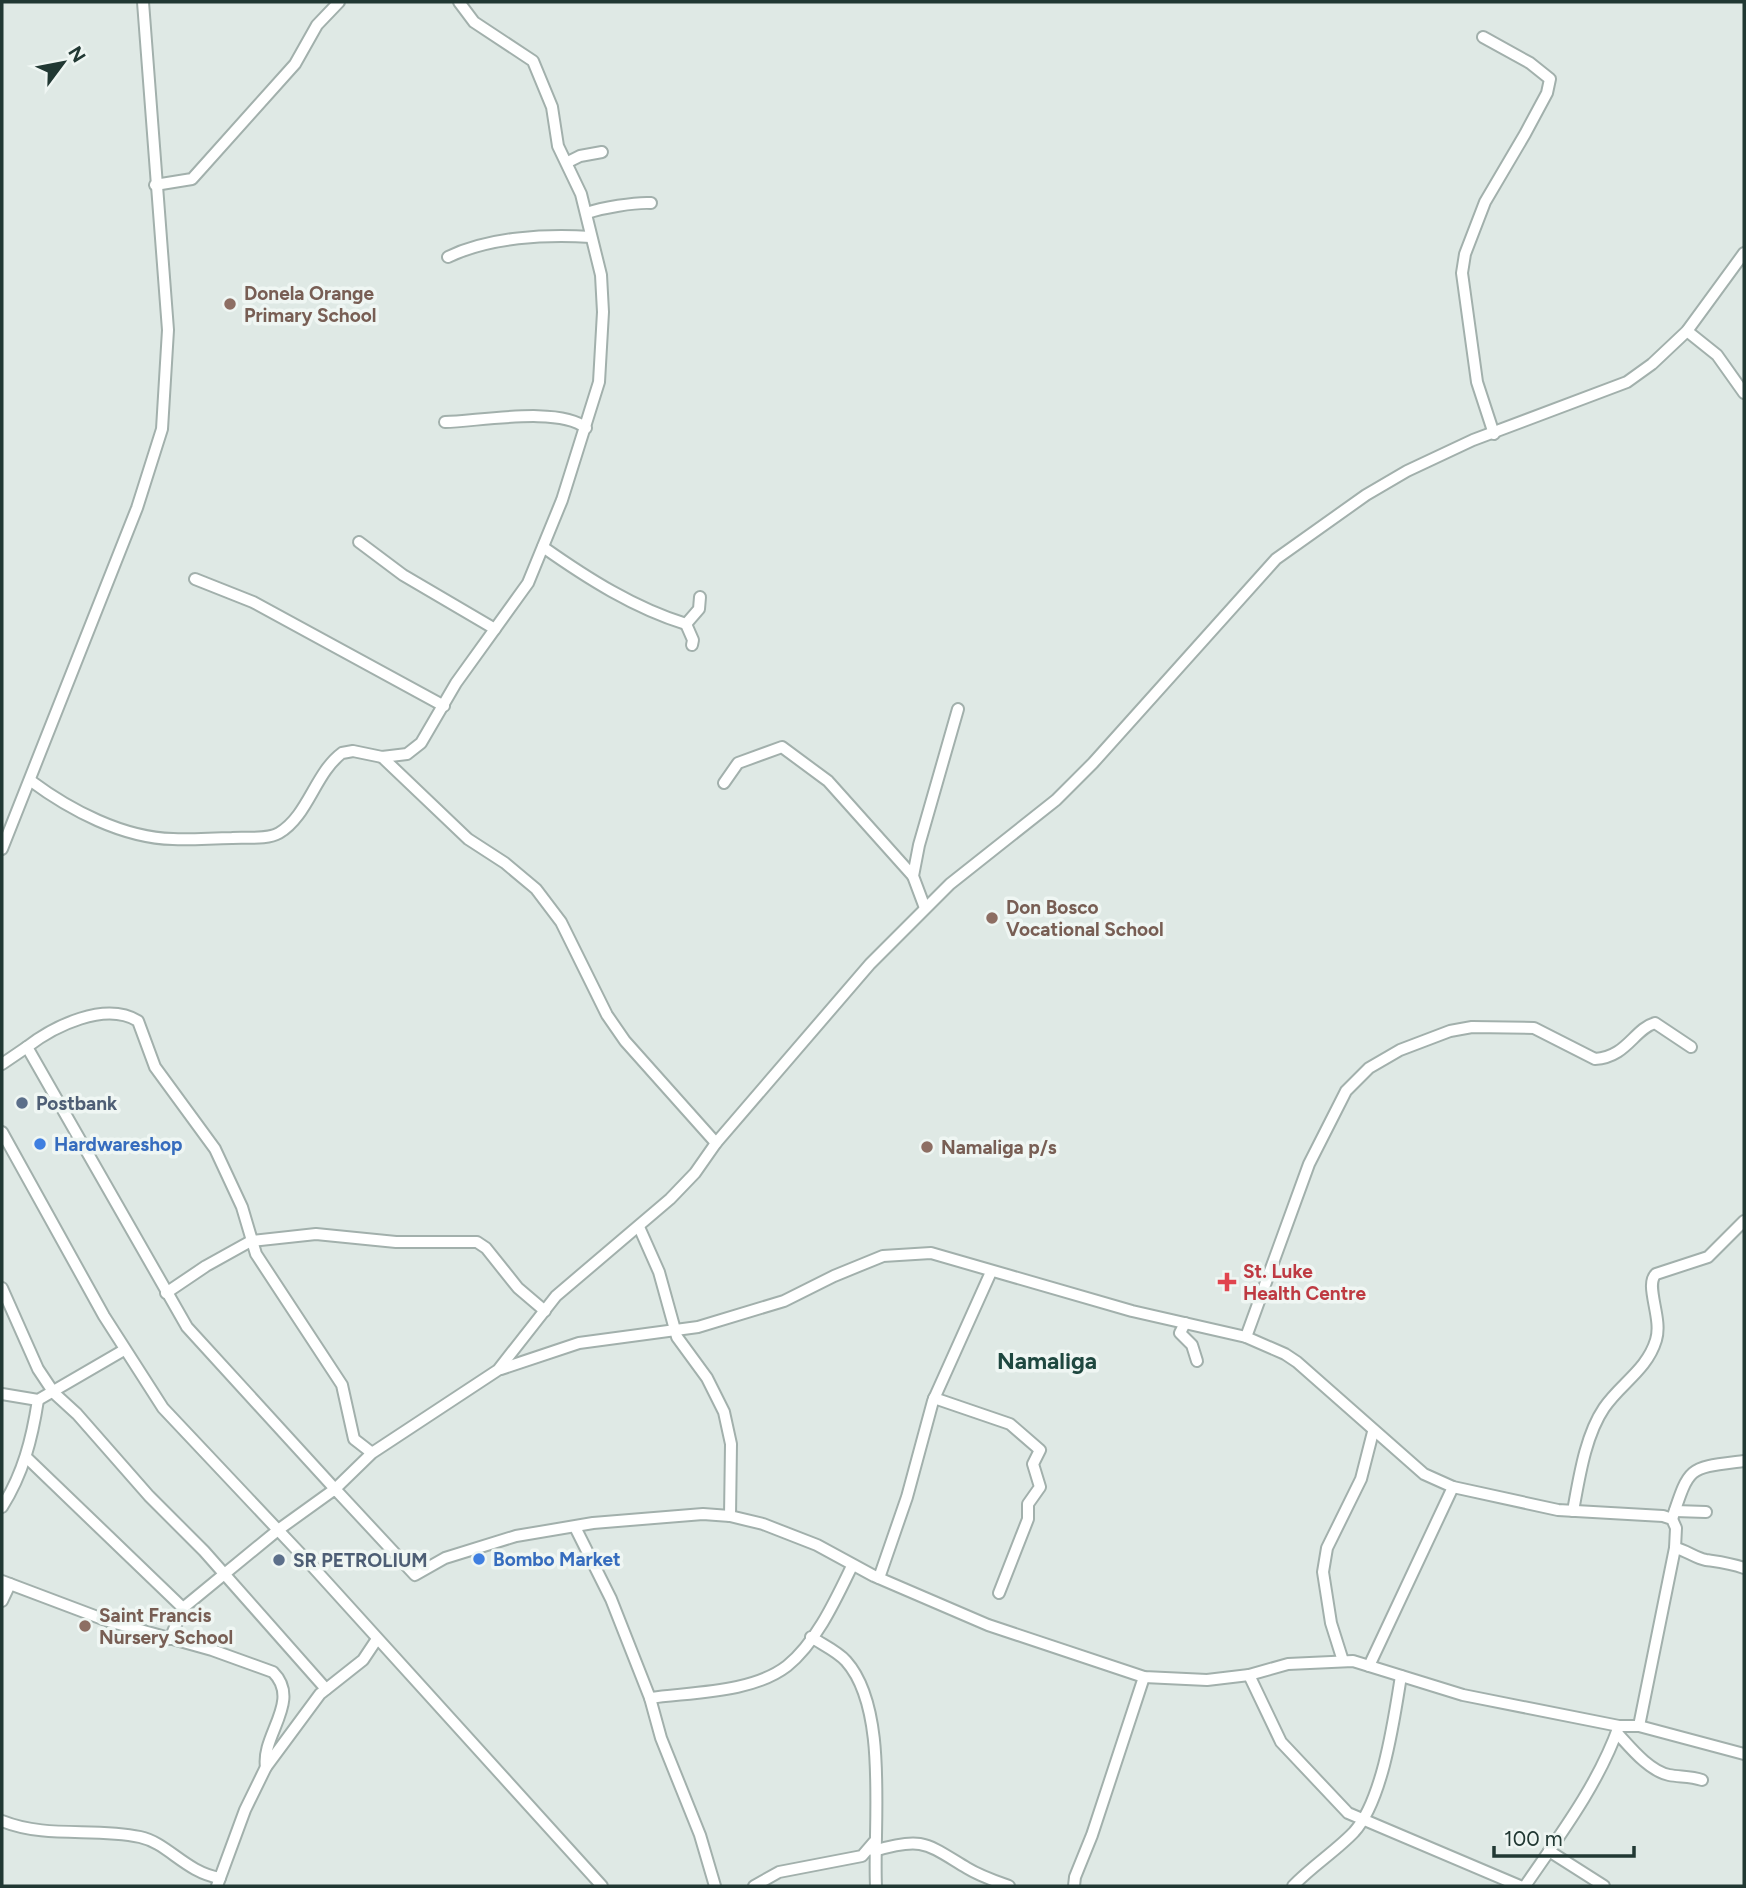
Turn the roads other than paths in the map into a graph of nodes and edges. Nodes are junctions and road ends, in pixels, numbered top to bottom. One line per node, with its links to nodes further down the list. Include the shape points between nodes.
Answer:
1 (144, 2): 7 (street)
2 (339, 2): 7 (street, via 317,25 295,64 192,179)
3 (459, 2): 6 (street, via 474,22 533,61 552,107 558,146)
4 (1483, 37): 17 (street, via 1550,79 1547,93 1485,202 1462,273 1477,382)
5 (602, 152): 6 (street)
6 (568, 162): 9 (street)
7 (155, 185): 28 (street, via 168,330 162,429 137,508)
8 (651, 203): 9 (street)
9 (587, 213): 10 (street)
10 (591, 237): 12 (street, via 565,235 486,244); 16 (street, via 601,275 603,338 599,382)
11 (1744, 253): 13 (street)
12 (448, 257)
13 (1687, 331): 14 (street, via 1717,355); 17 (street, via 1627,382)
14 (1744, 393)
15 (445, 422): 16 (street, via 550,417 575,419)
16 (586, 428): 19 (street)
17 (1494, 434): 32 (street, via 1397,477 1276,559 1074,782)
18 (359, 542): 23 (street, via 403,575)
19 (543, 547): 22 (street, via 595,582); 23 (street, via 528,583)
20 (195, 579): 25 (street, via 253,603)
21 (700, 597): 22 (street, via 699,608)
22 (686, 624): 24 (street)
23 (495, 629): 25 (street)
24 (692, 645)
25 (444, 706): 27 (street, via 415,749)
26 (958, 709): 31 (street)
27 (382, 757): 28 (street, via 342,753 289,825 262,837 171,839 114,828); 37 (street, via 468,839 536,890 561,922 625,1041)
28 (31, 781): 30 (street)
29 (724, 783): 31 (street, via 738,763 782,747 828,781)
30 (2, 849)
31 (913, 876): 32 (street)
32 (925, 908): 37 (street, via 870,964)
33 (27, 1047): 35 (street); 42 (street, via 59,1025 86,1017 122,1016 138,1021 155,1067 215,1149 242,1207); 45 (street)
34 (1691, 1047): 49 (street, via 1655,1023 1625,1048 1595,1059 1534,1028 1472,1027 1382,1058 1357,1078 1332,1115 1295,1198)
35 (2, 1064)
36 (2, 1132): 38 (street)
37 (716, 1143): 41 (street, via 695,1173)
38 (13, 1151): 39 (street); 50 (street)
39 (2, 1156)
40 (1744, 1221): 64 (street, via 1708,1258 1651,1279 1658,1313 1656,1340 1639,1370 1602,1410)
41 (639, 1227): 46 (street, via 575,1279); 48 (street, via 659,1272)
42 (251, 1241): 45 (street); 46 (street, via 316,1234 396,1242 477,1242); 58 (street, via 342,1385 354,1440)
43 (992, 1272): 47 (street); 48 (street, via 931,1253 899,1253 834,1276 775,1305); 55 (street)
44 (2, 1288): 53 (street, via 38,1369)
45 (166, 1293): 62 (street, via 197,1340)
46 (545, 1311): 52 (street)
47 (1185, 1323): 49 (street); 51 (street, via 1180,1333 1192,1345)
48 (675, 1331): 52 (street, via 579,1343); 67 (street, via 724,1412 731,1444)
49 (1245, 1337): 57 (street, via 1297,1362)
50 (124, 1350): 53 (street); 69 (street, via 163,1408)
51 (1197, 1361)
52 (498, 1370): 58 (street)
53 (54, 1393): 56 (street); 73 (street)
54 (2, 1394): 56 (street)
55 (934, 1398): 74 (street); 76 (street, via 1010,1424 1040,1450 1032,1464 1040,1488 1028,1504 1028,1519)
56 (38, 1401): 59 (street)
57 (1373, 1432): 61 (street, via 1424,1474); 82 (street, via 1361,1479 1327,1548 1323,1572)
58 (372, 1453): 62 (street)
59 (26, 1457): 63 (street, via 16,1486); 78 (street)
60 (1744, 1461): 66 (street, via 1694,1469)
61 (1453, 1487): 64 (street); 83 (street)
62 (335, 1489): 68 (street, via 415,1575 445,1558 492,1542); 69 (street)
63 (2, 1507)
64 (1573, 1511): 66 (street)
65 (1706, 1512): 66 (street)
66 (1673, 1515): 70 (street)
67 (730, 1516): 68 (street, via 703,1514); 71 (street, via 790,1534)
68 (575, 1527): 88 (street, via 608,1592)
69 (278, 1530): 73 (street); 81 (street)
70 (1675, 1548): 72 (street, via 1702,1560 1723,1560); 89 (street)
71 (852, 1566): 74 (street); 79 (street)
72 (1744, 1568)
73 (225, 1575): 78 (street); 87 (street)
74 (879, 1578): 86 (street, via 988,1625)
75 (6, 1583): 77 (street); 80 (street)
76 (999, 1593)
77 (2, 1601)
78 (183, 1608): 80 (street)
79 (811, 1637): 88 (street, via 788,1665 765,1678); 96 (street, via 848,1663 870,1708 875,1737)
80 (170, 1639): 92 (street, via 248,1662 280,1679 284,1699 266,1751)
81 (377, 1639): 87 (street, via 363,1660); 101 (street)
82 (1343, 1661): 83 (street); 84 (street, via 1288,1664)
83 (1369, 1666): 85 (street)
84 (1249, 1675): 86 (street, via 1188,1681); 95 (street, via 1281,1742)
85 (1401, 1676): 90 (street, via 1463,1695); 95 (street, via 1389,1743)
86 (1144, 1677): 106 (street)
87 (326, 1689): 92 (street)
88 (650, 1698): 102 (street)
89 (1639, 1726): 90 (street); 91 (street)
90 (1618, 1729): 93 (street, via 1639,1757 1667,1775); 97 (street, via 1573,1818)
91 (1744, 1754)
92 (266, 1767): 100 (street)
93 (1702, 1780)
94 (2, 1821): 100 (street, via 62,1834 141,1837)
95 (1361, 1821): 107 (street); 108 (street)
96 (874, 1846): 98 (street); 99 (street); 105 (street, via 924,1843)
97 (1549, 1851): 109 (street); 110 (street)
98 (862, 1856): 99 (street); 103 (street, via 779,1872)
99 (875, 1866): 104 (street)
100 (219, 1882)
101 (602, 1886)
102 (715, 1886)
103 (754, 1886)
104 (876, 1886)
105 (1009, 1886)
106 (1074, 1886)
107 (1293, 1886)
108 (1520, 1886)
109 (1525, 1886)
110 (1604, 1886)

